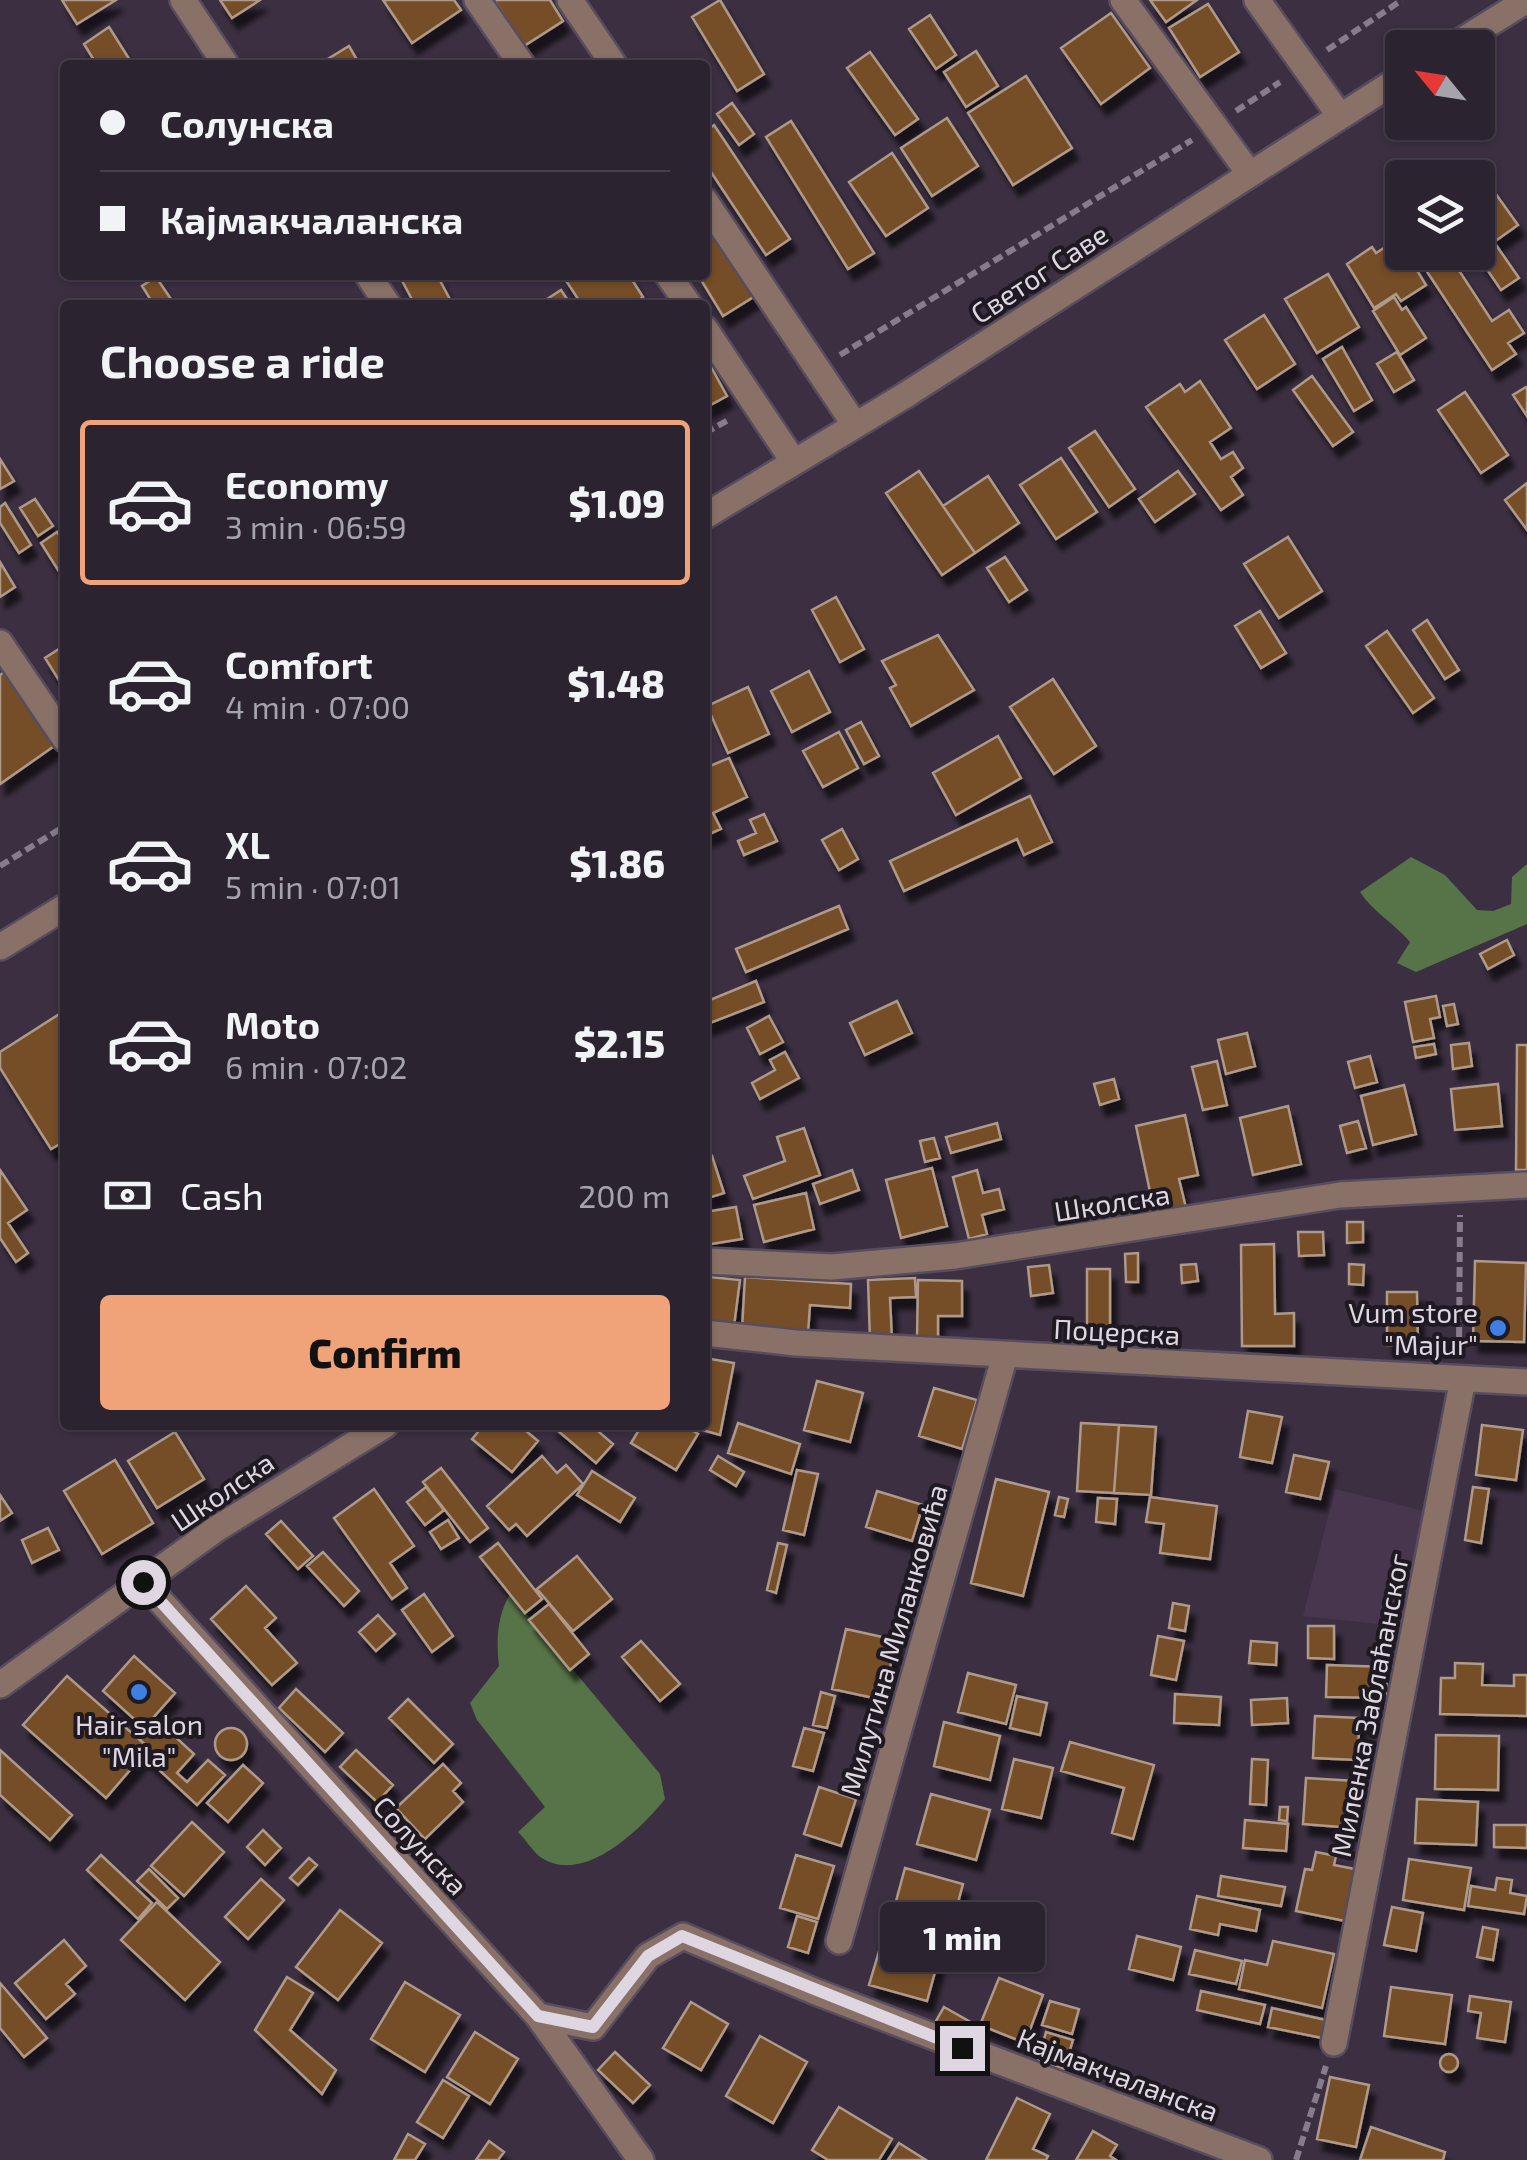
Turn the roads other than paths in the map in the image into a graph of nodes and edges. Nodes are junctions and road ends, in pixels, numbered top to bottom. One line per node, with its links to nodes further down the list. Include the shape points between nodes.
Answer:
1 (182, 0): 8 (street)
2 (477, 0): 9 (street)
3 (570, 0): 10 (street)
4 (1123, 0): 13 (street)
5 (1257, 0): 12 (street)
6 (1527, 0): 7 (street)
7 (1479, 30)
8 (223, 60)
9 (519, 60)
10 (611, 60)
11 (1385, 88): 12 (street, Светог Саве)
12 (1340, 116): 13 (street, Светог Саве)
13 (1250, 173): 16 (street, Светог Саве)
14 (710, 208): 16 (street)
15 (710, 336): 17 (street)
16 (856, 426): 17 (street, Светог Саве)
17 (794, 462): 18 (street, Светог Саве)
18 (710, 513)
19 (0, 642): 20 (street)
20 (60, 732)
21 (60, 910): 22 (street)
22 (0, 947)
23 (1527, 1185): 24 (street, Школска, via 1340,1196 955,1256 832,1267)
24 (710, 1261)
25 (710, 1334): 26 (street, Поцерска)
26 (1005, 1355): 27 (street, Поцерска); 32 (street, Милутина Миланковића)
27 (1461, 1379): 28 (street, Поцерска); 34 (street, Миленка Заблаћанског)
28 (1527, 1382)
29 (377, 1430): 30 (street, Школска, via 229,1520)
30 (143, 1582): 31 (street, Школска); 33 (street, Солунска)
31 (0, 1685)
32 (839, 1940)
33 (538, 2016): 35 (street, Солунска); 36 (street, Кајмакчаланска, via 593,2027 648,1956 682,1936)
34 (1334, 2043)
35 (641, 2160)
36 (1259, 2160)

